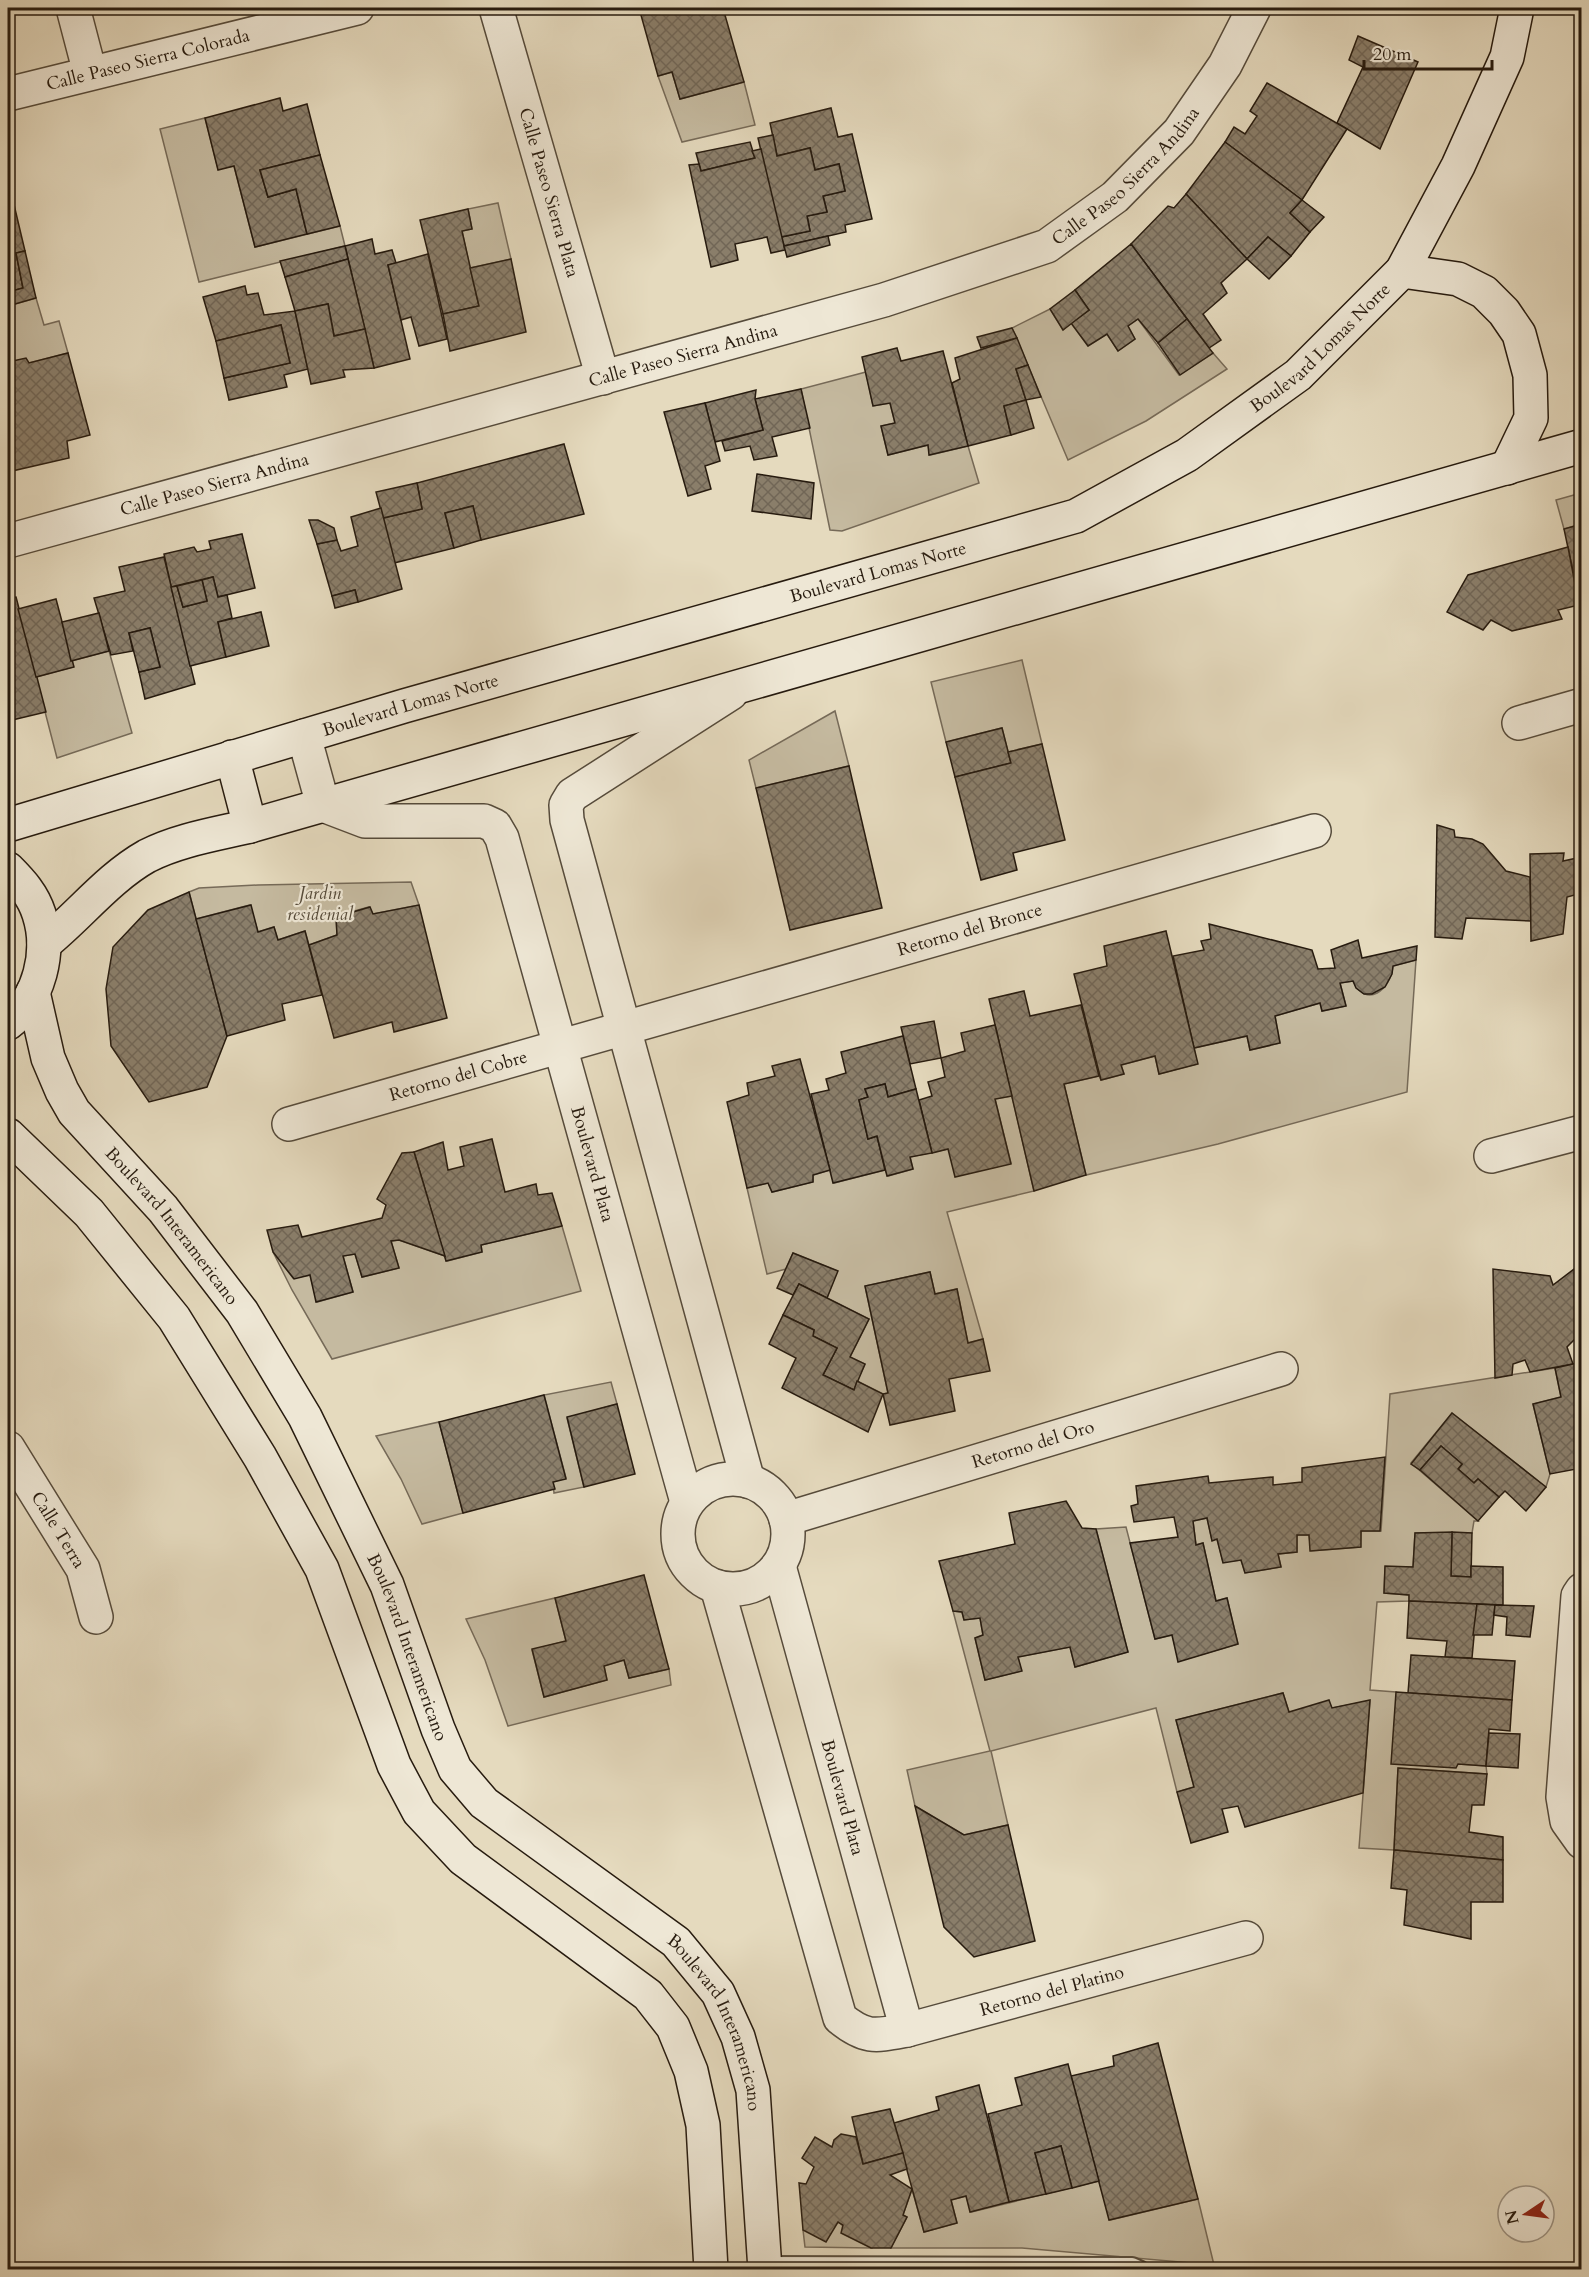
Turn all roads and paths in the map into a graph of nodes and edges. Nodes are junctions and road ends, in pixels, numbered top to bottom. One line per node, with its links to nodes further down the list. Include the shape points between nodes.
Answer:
1 (73, 8): 6 (street)
2 (357, 8): 6 (street, Calle Paseo Sierra Colorada)
3 (496, 8): 9 (street, Calle Paseo Sierra Plata)
4 (1254, 8): 9 (street, Calle Paseo Sierra Andina, via 1225,65 1179,132 1115,197 1047,246 884,300)
5 (1516, 8): 8 (street, Boulevard Lomas Norte, via 1507,57 1458,166)
6 (90, 73): 7 (street, Calle Paseo Sierra Colorada)
7 (8, 94)
8 (1402, 271): 11 (street, via 1458,279 1484,292 1519,334 1530,375 1531,418); 16 (street, Boulevard Lomas Norte, via 1298,375 1187,455 1076,516)
9 (603, 378): 12 (street, Calle Paseo Sierra Andina)
10 (1581, 446): 11 (street)
11 (1507, 468): 13 (street)
12 (8, 541)
13 (743, 685): 18 (street); 26 (street, via 572,795 566,805)
14 (1581, 705): 15 (street)
15 (1519, 723)
16 (304, 736): 17 (street, Boulevard Lomas Norte); 18 (street)
17 (232, 757): 19 (street, Boulevard Lomas Norte); 20 (street)
18 (323, 805): 20 (street); 27 (street, Boulevard Plata, via 365,821 484,820 495,826 502,838)
19 (8, 825)
20 (250, 826): 23 (street, via 147,856 113,880)
21 (1314, 831): 26 (street, Retorno del Bronce)
22 (8, 868): 23 (street, via 25,886 39,914)
23 (44, 944): 24 (street)
24 (33, 992): 25 (street); 41 (street, Boulevard Interamericano, via 48,1058 74,1112 163,1209 242,1312 305,1417 387,1585)
25 (8, 1023)
26 (626, 1028): 27 (street, Retorno del Cobre); 34 (street)
27 (558, 1047): 28 (street, Retorno del Cobre); 35 (street, Boulevard Plata)
28 (289, 1124)
29 (1581, 1132): 31 (street)
30 (8, 1135): 42 (street, Boulevard Interamericano, via 89,1213 174,1318 260,1457 322,1569 394,1765)
31 (1491, 1156)
32 (1281, 1369): 36 (street, Retorno del Oro)
33 (8, 1448): 40 (street, Calle Terra, via 83,1569)
34 (748, 1481): 35 (street, via 725,1479 704,1487); 36 (street, via 765,1489 778,1502)
35 (687, 1502): 38 (street, via 680,1518 681,1552 701,1580)
36 (786, 1519): 37 (street, via 788,1543)
37 (779, 1566): 38 (street, via 762,1582 740,1590); 45 (street, Boulevard Plata)
38 (717, 1587): 45 (street, Retorno del Platino, via 840,2018 856,2031 878,2035)
39 (1581, 1590): 43 (street, via 1563,1797 1567,1821)
40 (96, 1617)
41 (455, 1769): 42 (street); 46 (street, Boulevard Interamericano, via 484,1803 676,1942 718,1993 738,2037 753,2090)
42 (419, 1812): 47 (street, Boulevard Interamericano, via 463,1859 648,1995 674,2027 691,2072 703,2125)
43 (1581, 1842)
44 (1246, 1938): 45 (street, Retorno del Platino)
45 (907, 2030)
46 (765, 2267): 48 (lane, via 1132,2266)
47 (711, 2270)
48 (1141, 2270)

